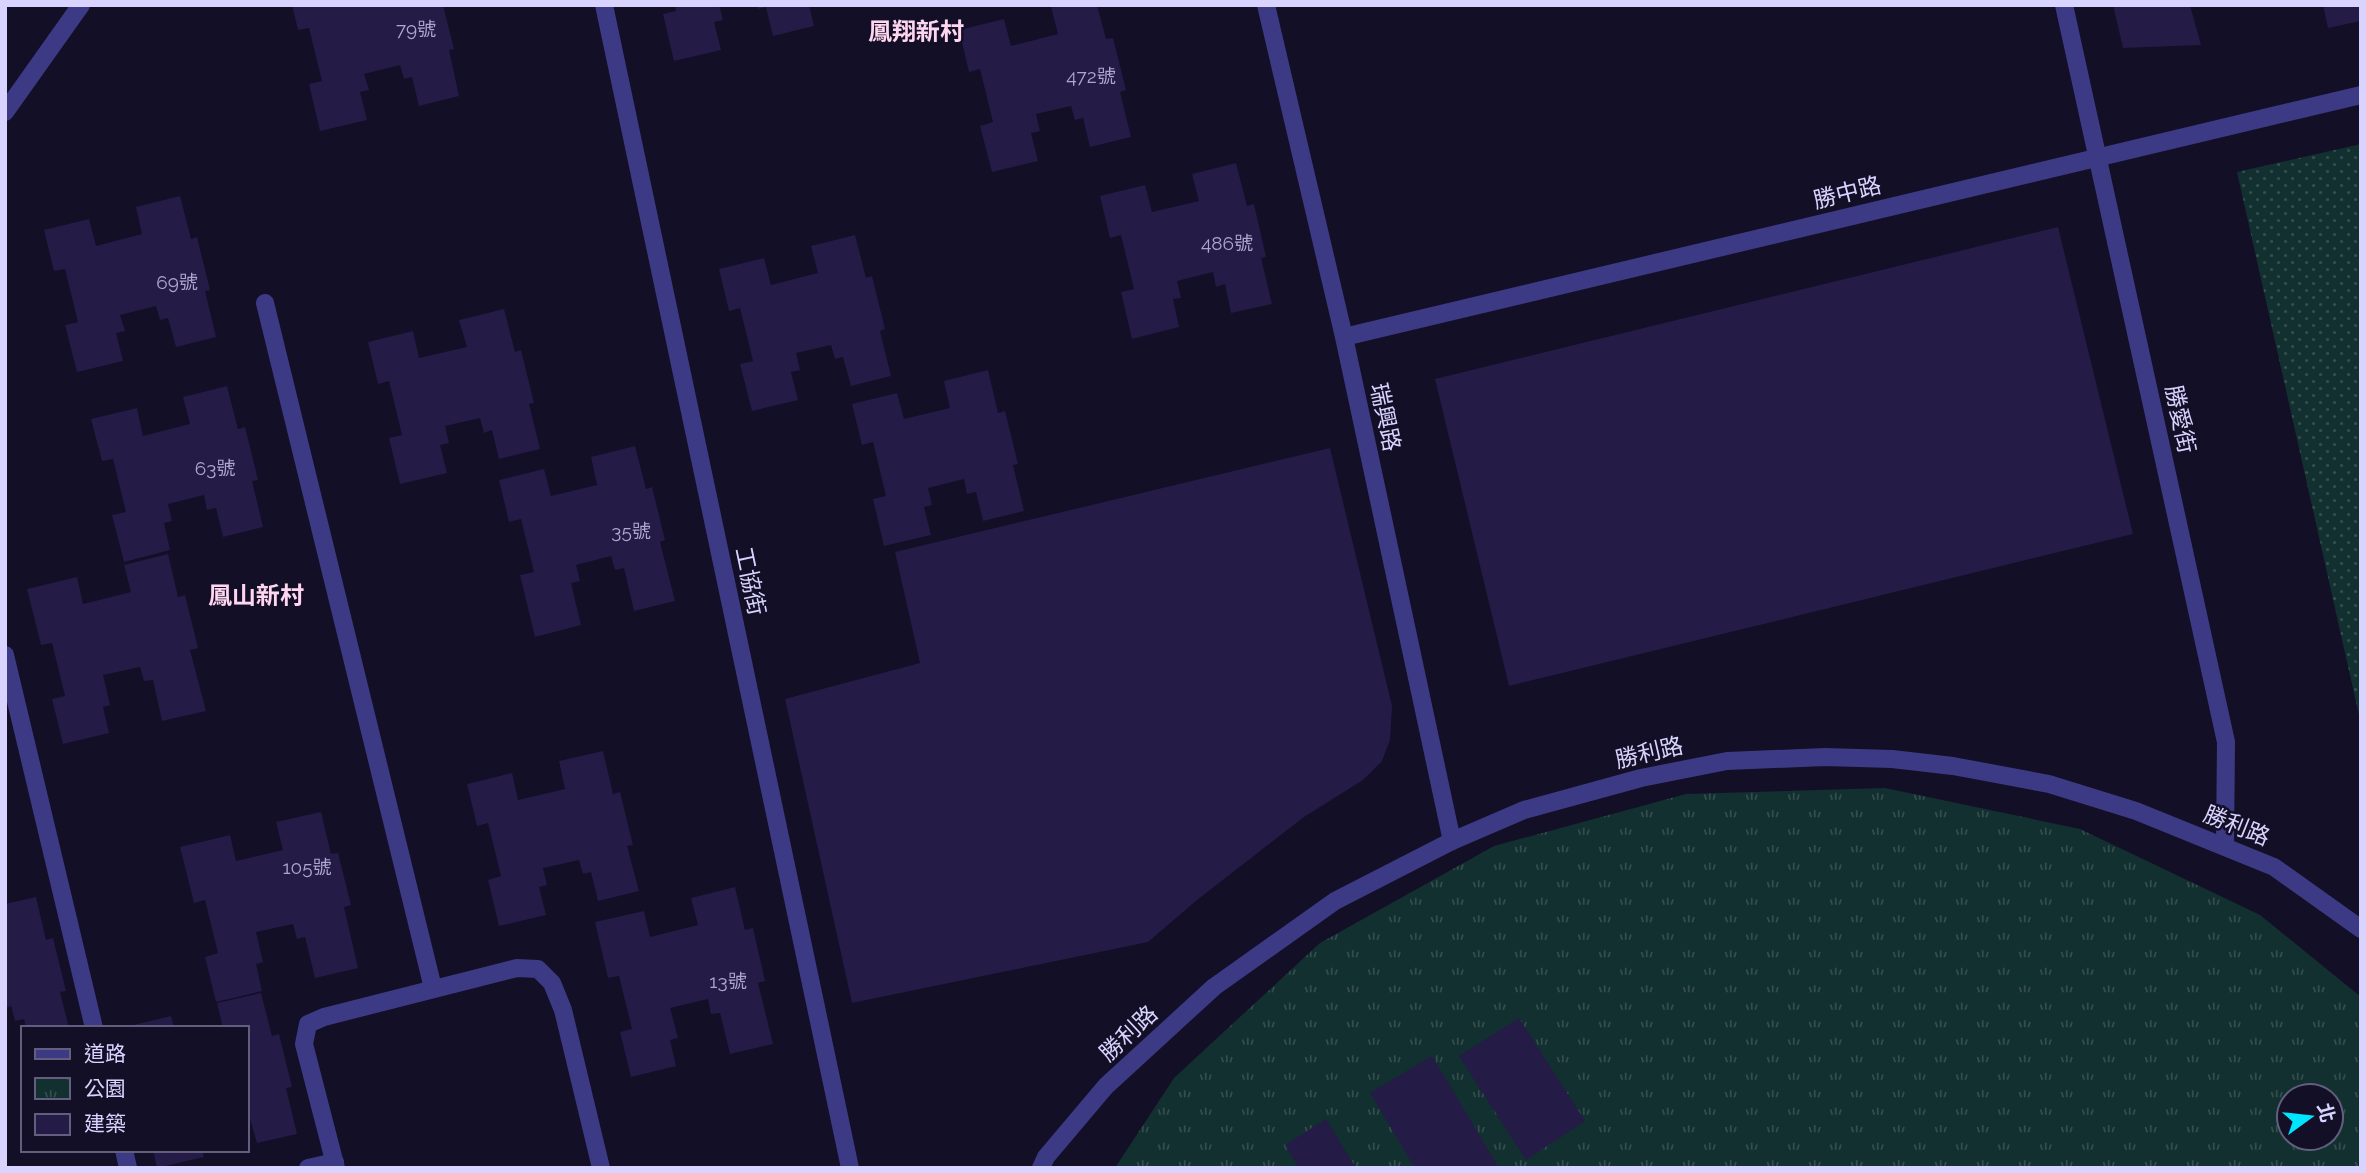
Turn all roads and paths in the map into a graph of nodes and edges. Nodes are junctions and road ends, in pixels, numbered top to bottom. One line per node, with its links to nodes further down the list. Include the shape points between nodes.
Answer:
1 (81, 5): 6 (street)
2 (604, 5): 19 (street, 工協街)
3 (1266, 5): 9 (street, 瑞興路)
4 (2064, 5): 7 (street, 勝愛街)
5 (2361, 95): 7 (street, 勝中路)
6 (5, 112)
7 (2098, 157): 9 (street, 勝中路); 12 (street, 勝愛街, via 2226,742)
8 (265, 303): 14 (street)
9 (1344, 337): 11 (street, 瑞興路)
10 (5, 655): 15 (street)
11 (1452, 841): 12 (street, 勝利路, via 1524,810 1641,778 1727,761 1825,757 1953,766 2049,785); 20 (street, 勝利路, via 1335,901 1214,987 1106,1086)
12 (2225, 845): 13 (street, 勝利路, via 2274,867)
13 (2361, 929)
14 (433, 988): 16 (street, via 308,1024 304,1044); 18 (street, via 517,968 538,969 552,983 563,1010)
15 (94, 1026)
16 (335, 1165): 17 (street)
17 (308, 1168)
18 (601, 1168)
19 (850, 1168)
20 (1041, 1168)

